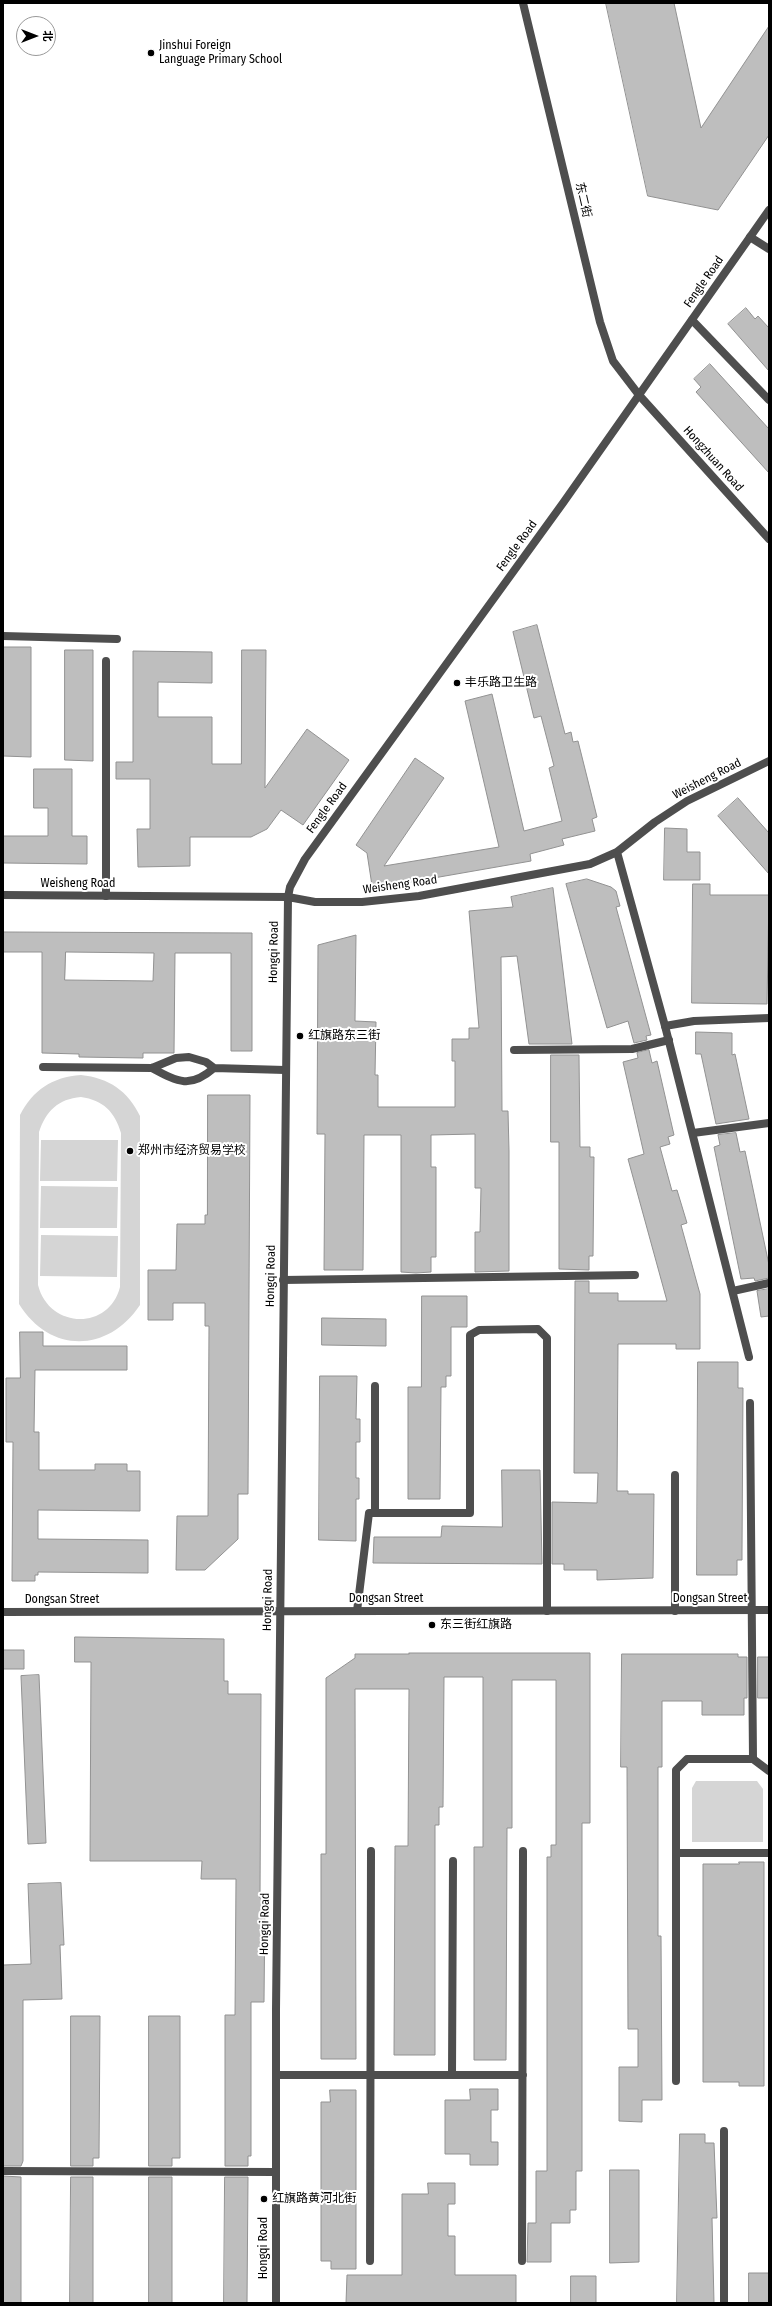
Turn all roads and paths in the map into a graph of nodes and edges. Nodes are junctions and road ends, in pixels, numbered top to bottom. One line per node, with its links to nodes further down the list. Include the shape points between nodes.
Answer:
1 (523, 3): 6 (street, 东二街, via 600,322 613,361)
2 (769, 210): 3 (street, Fengle Road)
3 (750, 237): 4 (street); 5 (street, Fengle Road)
4 (769, 249)
5 (692, 320): 6 (street, Fengle Road); 7 (street)
6 (639, 395): 8 (street, Hongzhuan Road); 16 (street, Fengle Road, via 305,859 290,887)
7 (769, 400)
8 (769, 539)
9 (3, 636): 10 (street)
10 (117, 639)
11 (106, 661): 15 (street)
12 (769, 761): 13 (street, Weisheng Road, via 686,801)
13 (617, 852): 16 (street, Weisheng Road, via 590,864 419,896 344,903 315,902); 18 (street)
14 (3, 895): 15 (street, Weisheng Road)
15 (106, 896): 16 (street, Weisheng Road)
16 (288, 897): 24 (street, Hongqi Road)
17 (769, 1018): 18 (street, via 694,1021)
18 (665, 1026): 19 (street)
19 (669, 1040): 20 (street, via 632,1049); 26 (street)
20 (514, 1050)
21 (43, 1067): 22 (street)
22 (152, 1068): 23 (street, via 176,1058 189,1057 206,1062); 23 (street, via 170,1078 195,1082 204,1078)
23 (214, 1068): 24 (street)
24 (285, 1070): 28 (street, Hongqi Road)
25 (769, 1123): 26 (street)
26 (693, 1133): 30 (street)
27 (635, 1275): 28 (street)
28 (283, 1280): 42 (street, Hongqi Road)
29 (769, 1283): 30 (street)
30 (733, 1291): 31 (street)
31 (750, 1357)
32 (375, 1386): 35 (street)
33 (750, 1403): 36 (street)
34 (675, 1475): 40 (street)
35 (375, 1513): 38 (street, via 369,1513); 39 (street, via 470,1513 470,1335 479,1330 538,1329 547,1338)
36 (754, 1610): 37 (street, Dongsan Street); 40 (street, Dongsan Street); 43 (street)
37 (769, 1610)
38 (357, 1611): 39 (street, Dongsan Street); 42 (street, Dongsan Street)
39 (547, 1611): 40 (street, Dongsan Street)
40 (675, 1611)
41 (3, 1612): 42 (street, Dongsan Street)
42 (280, 1612): 50 (street, Hongqi Road)
43 (754, 1759): 44 (street); 47 (street, via 687,1759 676,1770)
44 (769, 1771)
45 (371, 1851): 51 (street)
46 (523, 1851): 53 (street)
47 (676, 1853): 48 (street); 54 (street)
48 (769, 1853)
49 (453, 1861): 52 (street)
50 (276, 2075): 51 (street); 57 (street, Hongqi Road)
51 (371, 2075): 52 (street); 58 (street)
52 (452, 2075): 53 (street)
53 (523, 2075): 59 (street)
54 (676, 2081)
55 (724, 2131): 61 (street)
56 (3, 2171): 57 (street)
57 (276, 2172): 60 (street, Hongqi Road)
58 (370, 2261)
59 (522, 2261)
60 (276, 2303)
61 (724, 2303)

